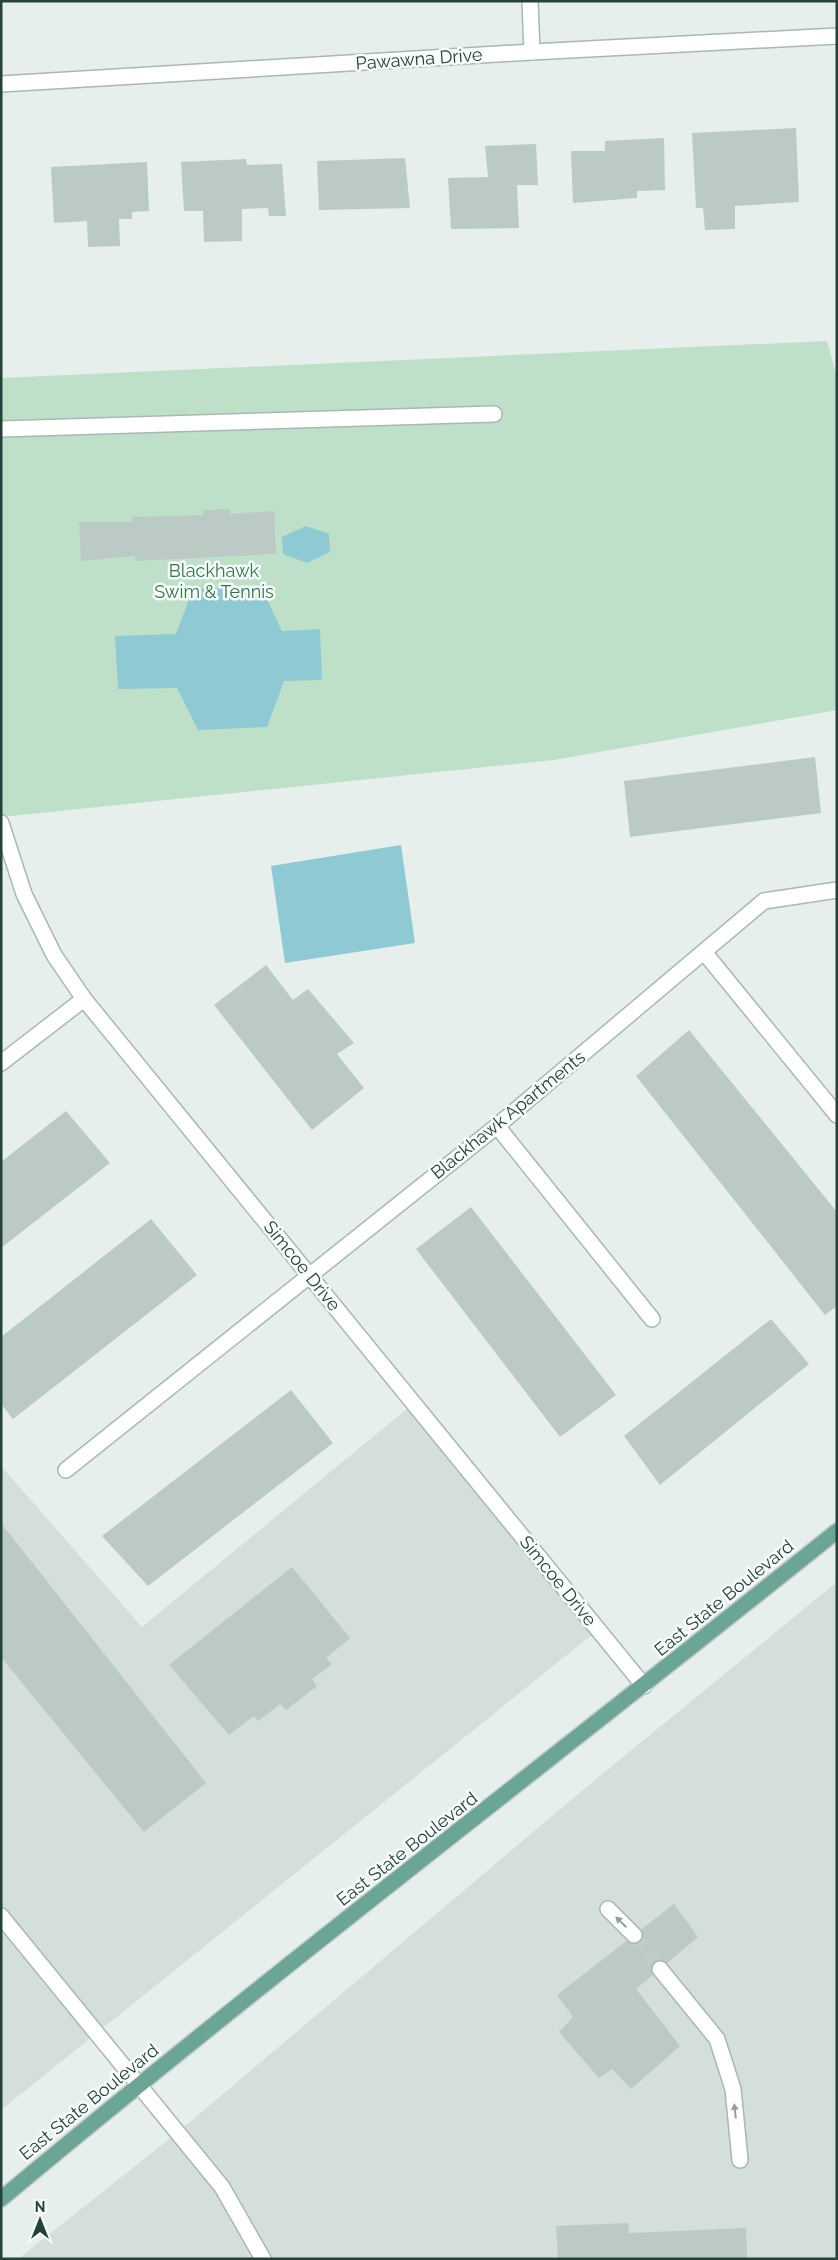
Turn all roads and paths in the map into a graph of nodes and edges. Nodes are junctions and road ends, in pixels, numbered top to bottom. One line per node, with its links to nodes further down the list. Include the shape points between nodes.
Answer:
1 (530, 1): 3 (street)
2 (837, 36): 3 (street, Pawawna Drive)
3 (532, 52): 4 (street, Pawawna Drive)
4 (1, 84)
5 (494, 414): 6 (street)
6 (1, 429)
7 (1, 823): 10 (street, Simcoe Drive, via 24,894 54,955)
8 (837, 890): 9 (street, Blackhawk Apartments, via 764,901)
9 (704, 952): 12 (street); 13 (street, Blackhawk Apartments)
10 (84, 999): 11 (street); 14 (street, Simcoe Drive)
11 (1, 1063)
12 (837, 1114)
13 (497, 1126): 14 (street, Blackhawk Apartments); 15 (street)
14 (310, 1275): 16 (street, Blackhawk Apartments); 18 (street, Simcoe Drive)
15 (652, 1319)
16 (66, 1470)
17 (837, 1531): 18 (main road, East State Boulevard)
18 (644, 1686): 23 (main road, East State Boulevard)
19 (608, 1909): 21 (street, one-way to 19)
20 (1, 1916): 23 (street)
21 (634, 1935)
22 (660, 1969): 24 (street, one-way to 22, via 732,2089 717,2039)
23 (138, 2084): 25 (main road, East State Boulevard); 26 (street, via 222,2186)
24 (740, 2160)
25 (1, 2199)
26 (263, 2259)

